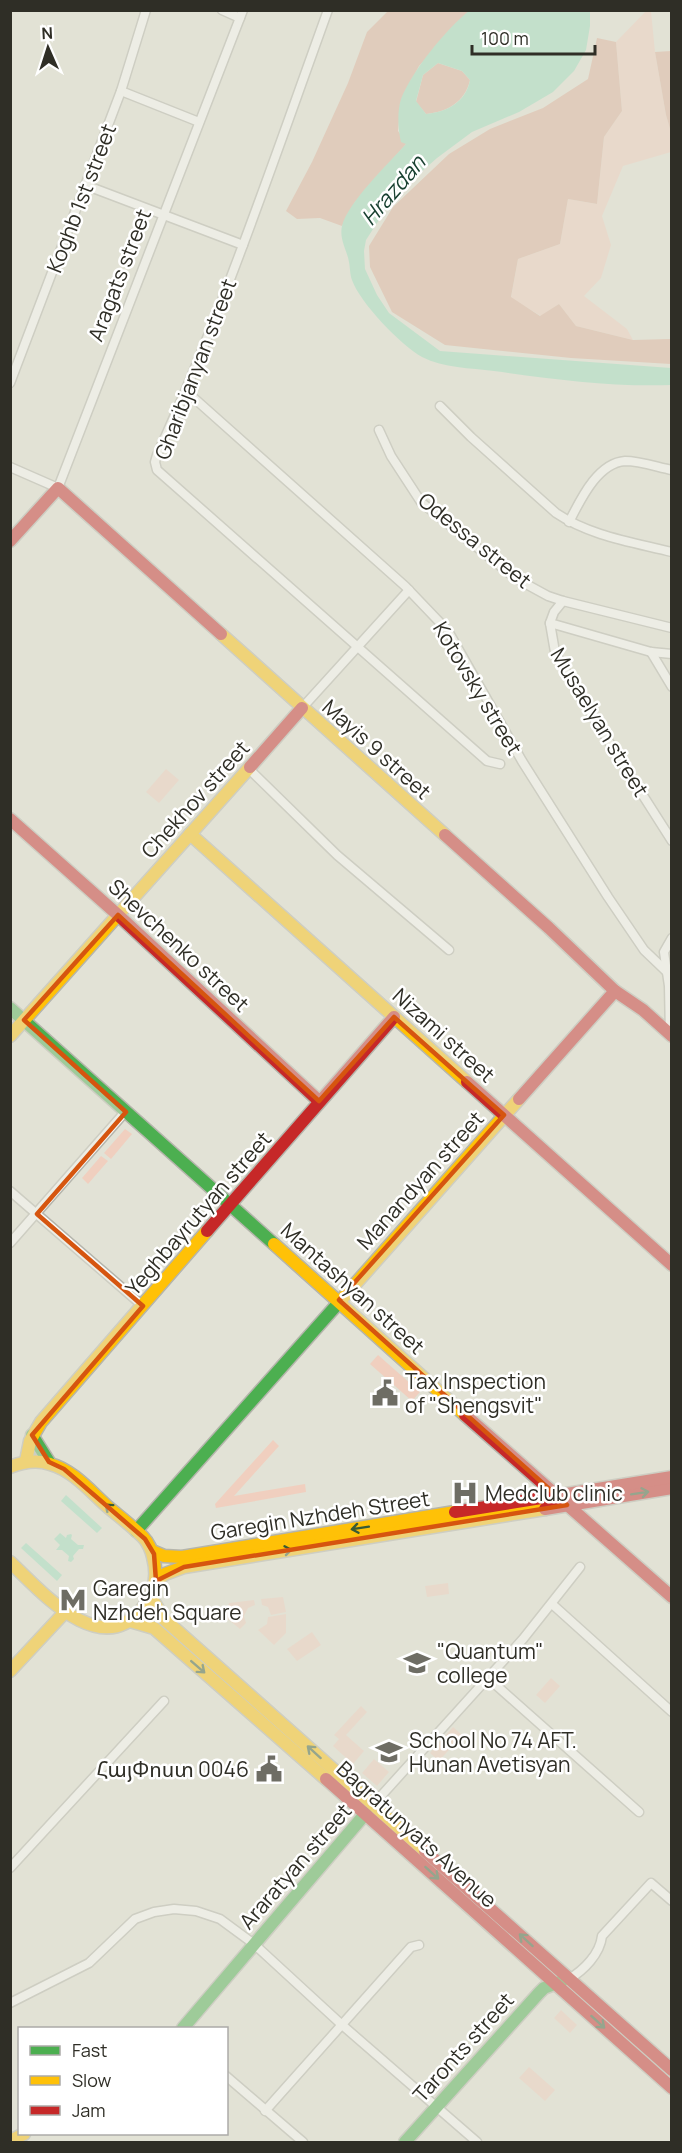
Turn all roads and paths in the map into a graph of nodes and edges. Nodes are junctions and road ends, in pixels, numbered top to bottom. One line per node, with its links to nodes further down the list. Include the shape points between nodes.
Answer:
1 (146, 10): 5 (street, Koghb 1st street)
2 (222, 10): 4 (street)
3 (328, 10): 9 (street, Gharibjanyan street)
4 (241, 14): 6 (street, Aragats street)
5 (121, 91): 6 (street); 7 (street, Koghb 1st street)
6 (199, 122): 8 (street, Aragats street)
7 (85, 185): 8 (street); 10 (street, Koghb 1st street)
8 (164, 215): 9 (street); 16 (street, Aragats street)
9 (243, 245): 11 (street, Gharibjanyan street)
10 (10, 383)
11 (186, 391): 20 (street, Kotovsky street); 24 (street, Gharibjanyan street, via 155,462 157,470)
12 (440, 406): 17 (street)
13 (379, 430): 21 (street, Odessa street, via 421,502 515,578)
14 (10, 467): 16 (street)
15 (672, 470): 17 (street, via 631,462 615,464 589,486)
16 (58, 488): 18 (street, Aragats street); 28 (street, Mayis 9 street)
17 (566, 522): 19 (street)
18 (10, 541)
19 (672, 552)
20 (409, 590): 24 (street, Chekhov street); 37 (street, Kotovsky street, via 448,632 522,761 608,897 644,950)
21 (563, 601): 22 (street, Musaelyan street); 23 (street, Odessa street)
22 (550, 623): 25 (street); 33 (street, Musaelyan street, via 559,661)
23 (672, 628)
24 (356, 648): 28 (street, Chekhov street); 29 (street, Gharibjanyan street, via 487,761)
25 (651, 652): 26 (street); 27 (street)
26 (672, 654)
27 (672, 687)
28 (303, 708): 30 (street, Chekhov street); 38 (street, Mayis 9 street)
29 (500, 764)
30 (249, 769): 32 (street, Chekhov street); 36 (street, via 337,855)
31 (10, 819): 34 (street, Shevchenko street)
32 (190, 834): 34 (street, Chekhov street); 40 (street, Nizami street)
33 (672, 841)
34 (118, 915): 41 (street, Chekhov street); 44 (street, Shevchenko street)
35 (672, 938): 37 (street, via 664,952)
36 (449, 950)
37 (669, 973): 42 (street)
38 (615, 991): 42 (street, Mayis 9 street); 46 (street, Manandyan street)
39 (10, 1008): 41 (street, Mantashyan street)
40 (394, 1017): 44 (street, Yeghbayrutyan street); 46 (street, Nizami street)
41 (24, 1020): 43 (street, Chekhov street); 45 (street, Mantashyan street)
42 (671, 1035)
43 (10, 1036)
44 (319, 1101): 48 (street, Yeghbayrutyan street)
45 (126, 1111): 48 (street, Mantashyan street); 49 (street)
46 (504, 1114): 51 (street, Nizami street); 52 (street, Manandyan street)
47 (10, 1191): 49 (street)
48 (230, 1205): 52 (street, Mantashyan street); 53 (street, Yeghbayrutyan street)
49 (37, 1214): 50 (street); 53 (street)
50 (10, 1243)
51 (672, 1265)
52 (339, 1300): 60 (street, Mantashyan street); 62 (street, Manandyan street)
53 (143, 1306): 54 (street, Yeghbayrutyan street)
54 (32, 1435): 55 (street, Yeghbayrutyan street); 56 (street)
55 (26, 1461): 56 (street); 57 (street)
56 (49, 1462): 62 (street, one-way to 56, via 64,1469)
57 (10, 1467)
58 (672, 1477): 60 (street, Garegin Nzhdeh Street)
59 (672, 1488): 61 (street, Garegin Nzhdeh Street, one-way to 59)
60 (555, 1496): 61 (street, Mantashyan street); 63 (street, Garegin Nzhdeh Street, one-way to 63, via 182,1557)
61 (567, 1505): 66 (street, Garegin Nzhdeh Street, one-way to 61, via 184,1567); 68 (street, Mantashyan street)
62 (136, 1530): 63 (street)
63 (152, 1551): 66 (street)
64 (10, 1562): 70 (street)
65 (579, 1568): 69 (street, Araratyan street)
66 (156, 1581): 67 (street)
67 (151, 1597): 71 (street); 76 (street, Bagratunyats Avenue, one-way to 67, via 164,1619)
68 (672, 1597)
69 (552, 1604): 73 (street, Araratyan street); 75 (street)
70 (65, 1612): 71 (street, via 90,1625 108,1627); 72 (street)
71 (130, 1621): 76 (street, Bagratunyats Avenue, one-way to 76, via 154,1628)
72 (10, 1671)
73 (488, 1678): 76 (street, Araratyan street); 77 (street)
74 (164, 1701): 78 (street)
75 (672, 1712)
76 (370, 1809): 80 (street, Araratyan street); 82 (street, Bagratunyats Avenue, one-way to 76); 83 (street, Bagratunyats Avenue, one-way to 83)
77 (639, 1812)
78 (10, 1868)
79 (672, 1901): 82 (street, via 651,1883 602,1936 601,1946 581,1971)
80 (254, 1944): 84 (street, via 212,1916 174,1909 154,1912 135,1919 89,1963); 85 (street); 86 (street, Araratyan street)
81 (419, 1944): 85 (street, via 411,1947)
82 (569, 1979): 83 (street); 87 (street, Bagratunyats Avenue)
83 (555, 1983): 89 (street, Bagratunyats Avenue, one-way to 89); 90 (street, Taronts street, via 539,1993)
84 (10, 2003)
85 (341, 2024): 90 (street); 91 (street)
86 (184, 2027)
87 (672, 2070)
88 (228, 2078): 91 (street)
89 (672, 2088)
90 (436, 2108): 93 (street, Taronts street); 94 (street)
91 (265, 2111): 92 (street)
92 (303, 2142)
93 (405, 2142)
94 (477, 2142)

